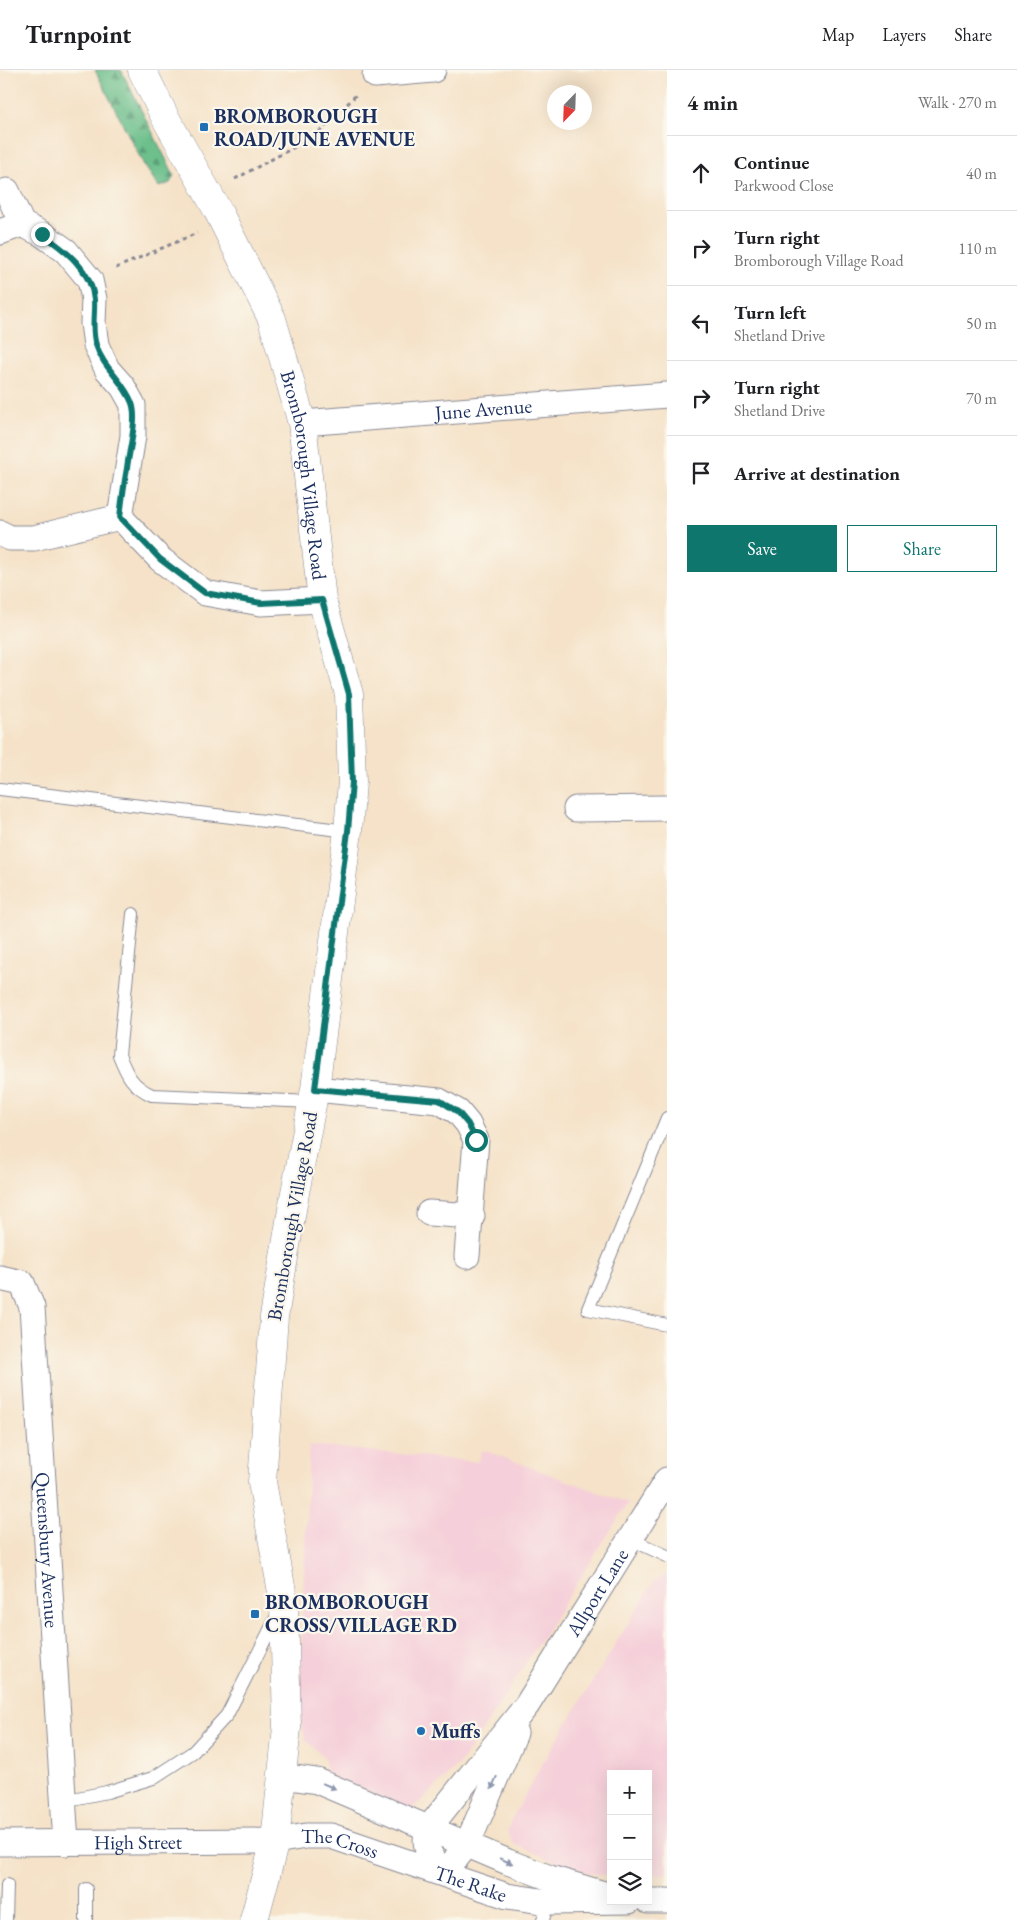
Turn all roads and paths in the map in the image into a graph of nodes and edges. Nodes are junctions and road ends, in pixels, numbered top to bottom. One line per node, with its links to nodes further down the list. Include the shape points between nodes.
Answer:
1 (142, 70): 5 (street, Bromborough Village Road)
2 (433, 70): 3 (street)
3 (375, 75): 5 (path, via 323,129)
4 (7, 191): 7 (street)
5 (208, 194): 6 (street, Bromborough Village Road)
6 (223, 221): 8 (path); 10 (street, Bromborough Village Road, via 272,319)
7 (11, 228): 8 (street, via 42,234 66,250)
8 (90, 280): 11 (street, via 96,345 107,369 123,387 132,405 133,436)
9 (667, 395): 10 (street, June Avenue)
10 (302, 423): 13 (street, Bromborough Village Road)
11 (120, 517): 12 (street, via 34,538 10,538); 13 (street, via 160,559 205,593 261,603)
12 (0, 533)
13 (322, 600): 17 (street, Bromborough Village Road, via 349,694 352,782)
14 (0, 789): 17 (lane)
15 (667, 808): 16 (street)
16 (576, 809)
17 (348, 831): 19 (street, Bromborough Village Road)
18 (134, 914): 19 (lane, via 119,1055 127,1074 139,1089 152,1095)
19 (314, 1096): 22 (street, via 439,1100 458,1112 476,1140); 29 (street, Bromborough Village Road, via 274,1316 262,1482)
20 (667, 1118): 25 (lane, via 588,1309)
21 (429, 1213): 22 (street)
22 (472, 1216): 23 (street)
23 (468, 1256)
24 (0, 1278): 32 (street, Queensbury Avenue, via 22,1283 32,1307)
25 (667, 1325)
26 (667, 1480): 27 (street, Allport Lane)
27 (630, 1539): 28 (lane); 30 (street, Allport Lane)
28 (667, 1556)
29 (284, 1603): 31 (street, Bromborough Village Road, via 287,1727); 32 (lane, via 226,1715 192,1752 153,1778)
30 (527, 1705): 33 (street); 37 (street, one-way to 37)
31 (282, 1776): 33 (street, one-way to 33, via 317,1781); 34 (street, Bromborough Village Road)
32 (63, 1801): 36 (street, Queensbury Avenue)
33 (428, 1829): 37 (street); 39 (street, via 427,1851)
34 (274, 1841): 36 (street, High Street); 38 (street, The Cross, via 331,1836); 49 (street, Bromborough Village Road)
35 (0, 1843): 36 (street, High Street)
36 (66, 1843)
37 (467, 1845): 39 (street, via 459,1856); 42 (street, one-way to 42, via 550,1878)
38 (404, 1861): 39 (street, The Rake)
39 (439, 1870): 46 (street, The Rake)
40 (6, 1885): 47 (lane)
41 (86, 1889): 48 (lane)
42 (607, 1895)
43 (652, 1901): 44 (street)
44 (667, 1901)
45 (607, 1904): 46 (street, The Rake)
46 (546, 1911)
47 (6, 1920)
48 (86, 1920)
49 (254, 1920)

